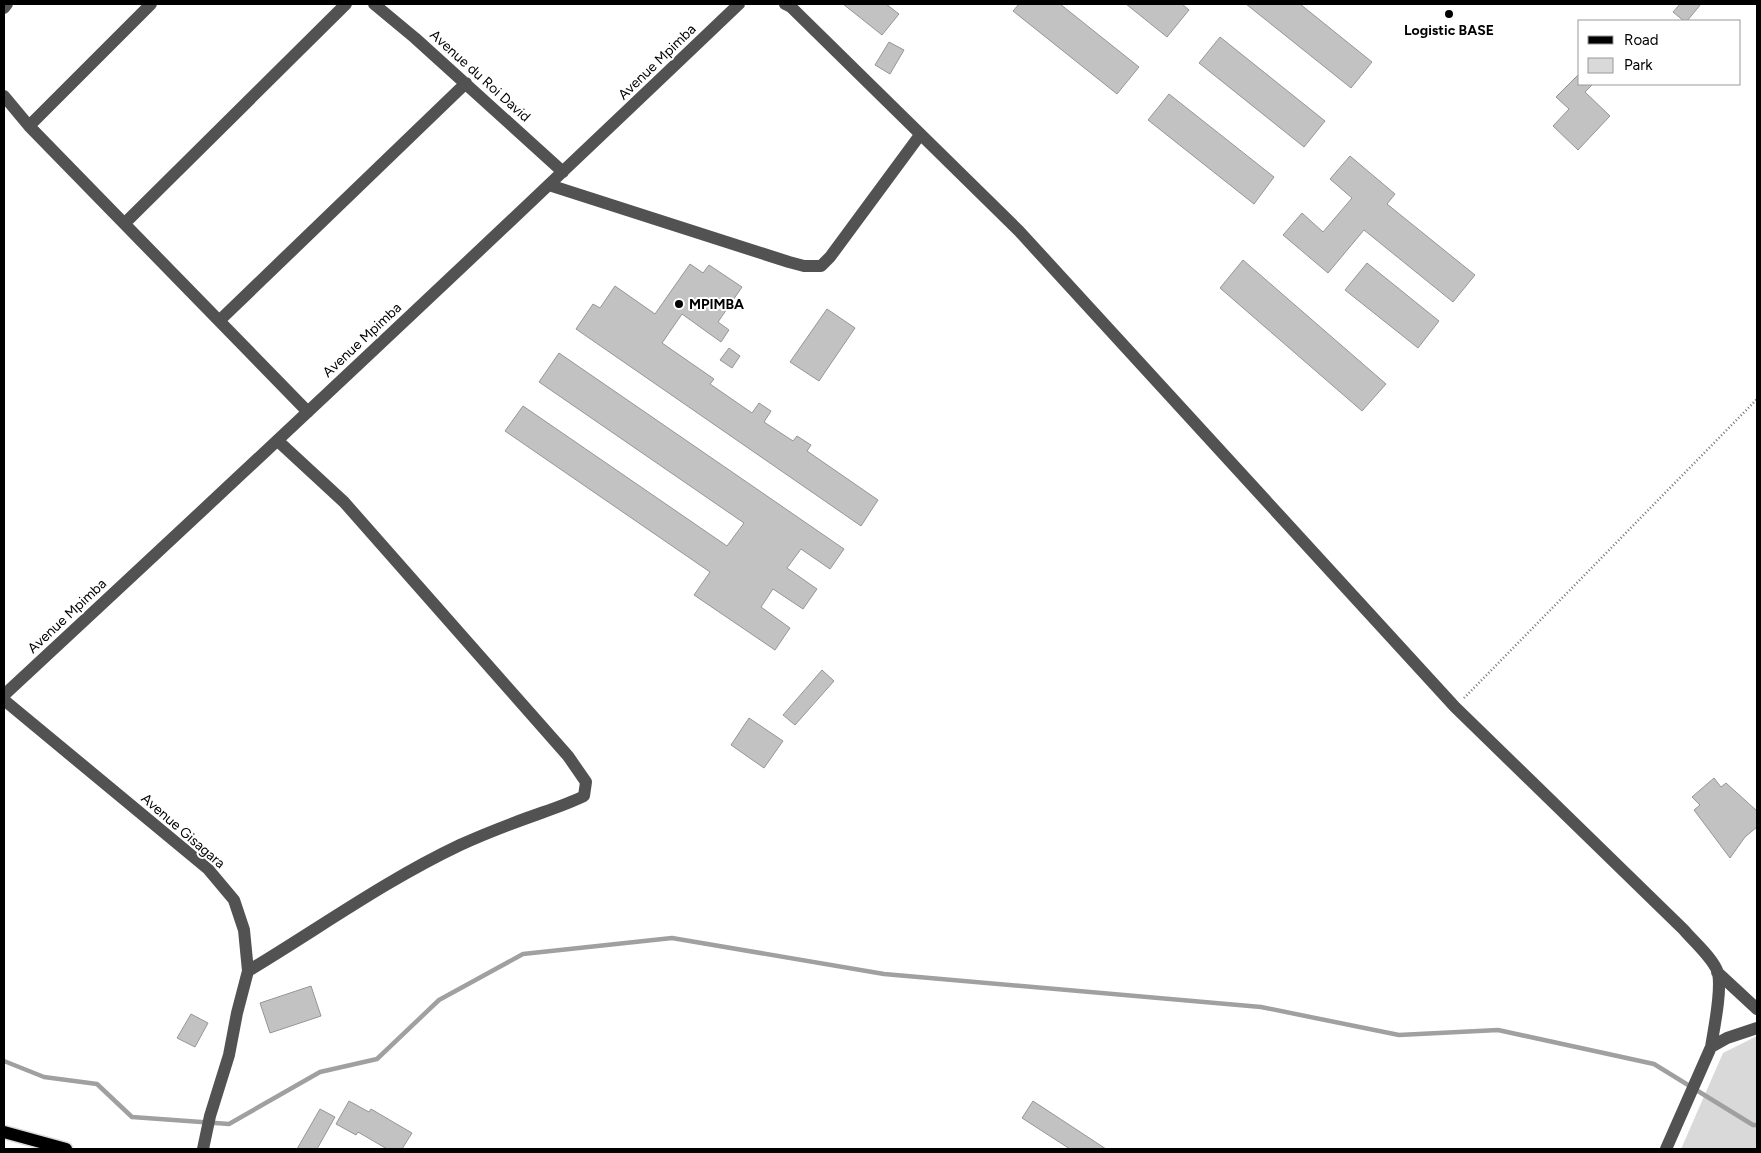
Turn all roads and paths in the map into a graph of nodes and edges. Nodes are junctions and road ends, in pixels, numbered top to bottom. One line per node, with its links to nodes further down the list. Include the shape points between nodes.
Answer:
1 (8, 4): 7 (street)
2 (151, 4): 10 (street)
3 (346, 4): 14 (street)
4 (374, 4): 8 (street, Avenue du Roi David)
5 (739, 4): 12 (street, Avenue Mpimba)
6 (784, 4): 11 (street)
7 (4, 8)
8 (466, 83): 12 (street, Avenue du Roi David); 15 (street)
9 (4, 96): 10 (street)
10 (29, 126): 14 (street)
11 (920, 135): 13 (street, via 821,266 789,262); 21 (street, via 1020,231)
12 (563, 172): 13 (street, Avenue Mpimba)
13 (550, 186): 17 (street, Avenue Mpimba)
14 (125, 223): 15 (street)
15 (220, 320): 17 (street)
16 (1757, 399): 21 (path)
17 (308, 412): 18 (street, Avenue Mpimba)
18 (278, 441): 19 (street, Avenue Mpimba); 22 (street, via 344,502 568,756 586,782 584,796 460,845 382,887)
19 (4, 695)
20 (4, 700): 22 (street, Avenue Gisagara, via 208,869 234,900 244,930)
21 (1455, 707): 23 (street, via 1684,930)
22 (248, 971): 28 (street, Avenue Gisagara)
23 (1717, 972): 24 (street); 26 (street, via 1719,986)
24 (1757, 1009)
25 (1757, 1028): 26 (street)
26 (1711, 1047): 30 (street)
27 (4, 1132): 29 (main road)
28 (205, 1143)
29 (66, 1149)
30 (1666, 1149)

